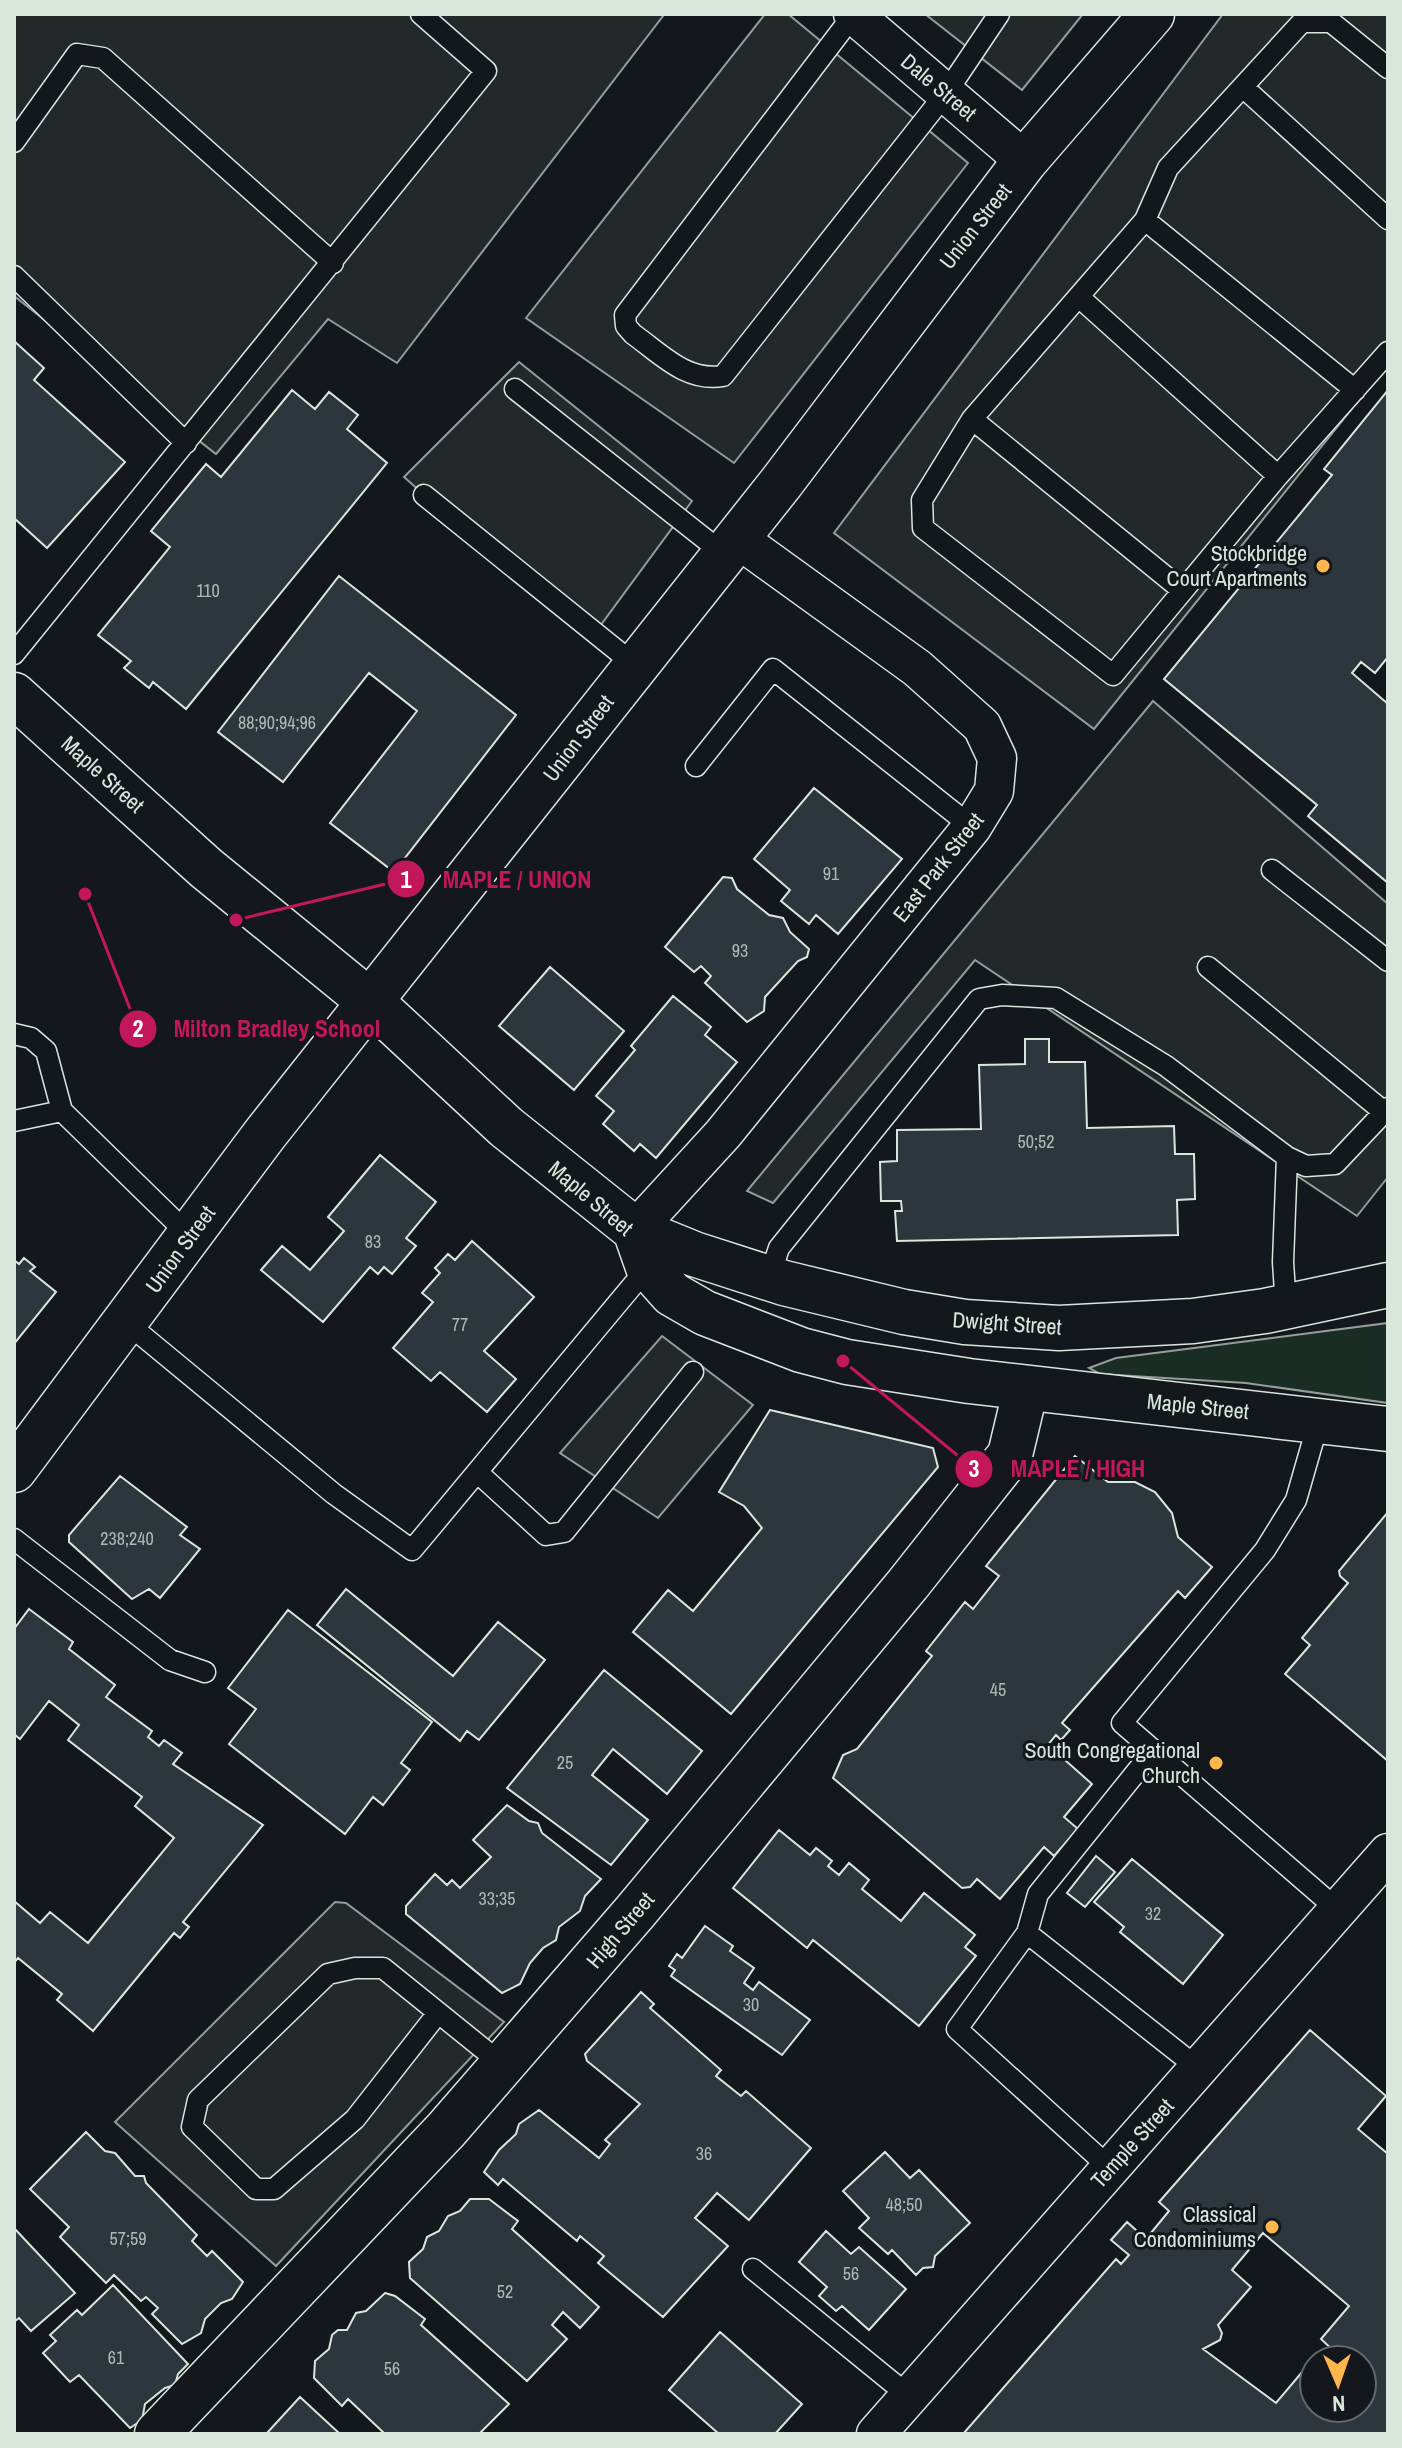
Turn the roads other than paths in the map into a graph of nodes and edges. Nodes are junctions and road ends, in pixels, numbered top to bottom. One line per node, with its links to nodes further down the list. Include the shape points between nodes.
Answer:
1 (421, 14): 12 (lane, via 486,71)
2 (853, 14): 7 (street, Dale Street); 7 (lane, via 625,315 633,334 689,375 723,376)
3 (999, 14): 7 (lane)
4 (1152, 14): 9 (street, Union Street)
5 (1388, 68): 6 (lane, via 1331,22 1302,22)
6 (1243, 87): 10 (lane); 11 (lane, via 1168,168)
7 (946, 93): 9 (street, Dale Street)
8 (14, 142): 12 (lane, via 77,54 103,58)
9 (1025, 161): 22 (street, Union Street)
10 (1388, 219)
11 (1145, 220): 14 (lane); 17 (lane)
12 (333, 263): 19 (lane)
13 (14, 276): 19 (lane)
14 (1079, 297): 18 (lane); 20 (lane)
15 (1388, 352): 17 (lane)
16 (515, 389): 22 (lane)
17 (1355, 390): 20 (lane)
18 (972, 419): 23 (lane); 23 (lane, via 922,500 923,528 1113,675)
19 (186, 443): 24 (lane)
20 (1278, 476): 23 (lane)
21 (424, 495): 25 (lane)
22 (730, 546): 25 (street, Union Street); 28 (street, East Park Street, via 917,668 982,726 997,758 994,791)
23 (1182, 590)
24 (14, 654)
25 (635, 665): 32 (street, Union Street)
26 (14, 695): 32 (street, Maple Street, via 206,868)
27 (696, 766): 28 (lane, via 773,669)
28 (972, 827): 39 (street, East Park Street, via 723,1134)
29 (1272, 870): 30 (lane)
30 (1388, 961)
31 (1208, 967): 34 (lane)
32 (370, 1002): 38 (street, Union Street); 39 (street, Maple Street)
33 (14, 1034): 35 (lane, via 31,1038 46,1051)
34 (1386, 1110): 37 (lane, via 1335,1164 1306,1166)
35 (62, 1111): 36 (lane); 38 (lane)
36 (14, 1121)
37 (1287, 1157): 40 (lane, via 1166,1066 1056,998 979,999 779,1248); 42 (lane)
38 (190, 1236): 43 (street, Union Street)
39 (642, 1248): 40 (street, Dwight Street, via 694,1254); 45 (street, Maple Street, via 672,1294 687,1304 801,1350 893,1370); 49 (lane)
40 (769, 1278): 42 (street, Dwight Street, via 904,1312 1012,1326 1149,1325)
41 (1388, 1285): 42 (street, Dwight Street)
42 (1286, 1307)
43 (127, 1323): 48 (street, Union Street); 49 (lane, via 334,1494 412,1550)
44 (693, 1372): 49 (lane, via 564,1532 546,1535)
45 (1026, 1388): 46 (street, Maple Street); 57 (street, High Street, via 1013,1447 999,1474)
46 (1319, 1420): 47 (street, Maple Street); 52 (lane, via 1296,1500 1265,1550 1122,1723)
47 (1388, 1429)
48 (14, 1470)
49 (477, 1472)
50 (14, 1539): 51 (lane, via 170,1660)
51 (205, 1672)
52 (1154, 1750): 54 (lane); 55 (lane, via 1038,1894)
53 (1388, 1853): 54 (street, Temple Street)
54 (1338, 1910): 58 (street, Temple Street)
55 (1027, 1933): 58 (lane); 59 (lane, via 957,2029)
56 (438, 2013): 56 (lane, via 383,1968 328,1974 198,2100 192,2127 256,2189 274,2189 355,2119); 57 (lane)
57 (503, 2065): 62 (street, High Street, via 377,2206)
58 (1198, 2068): 59 (street, Temple Street)
59 (1110, 2168): 61 (street, Temple Street)
60 (753, 2269): 61 (lane)
61 (909, 2396): 63 (street, Temple Street)
62 (157, 2434)
63 (876, 2434)

